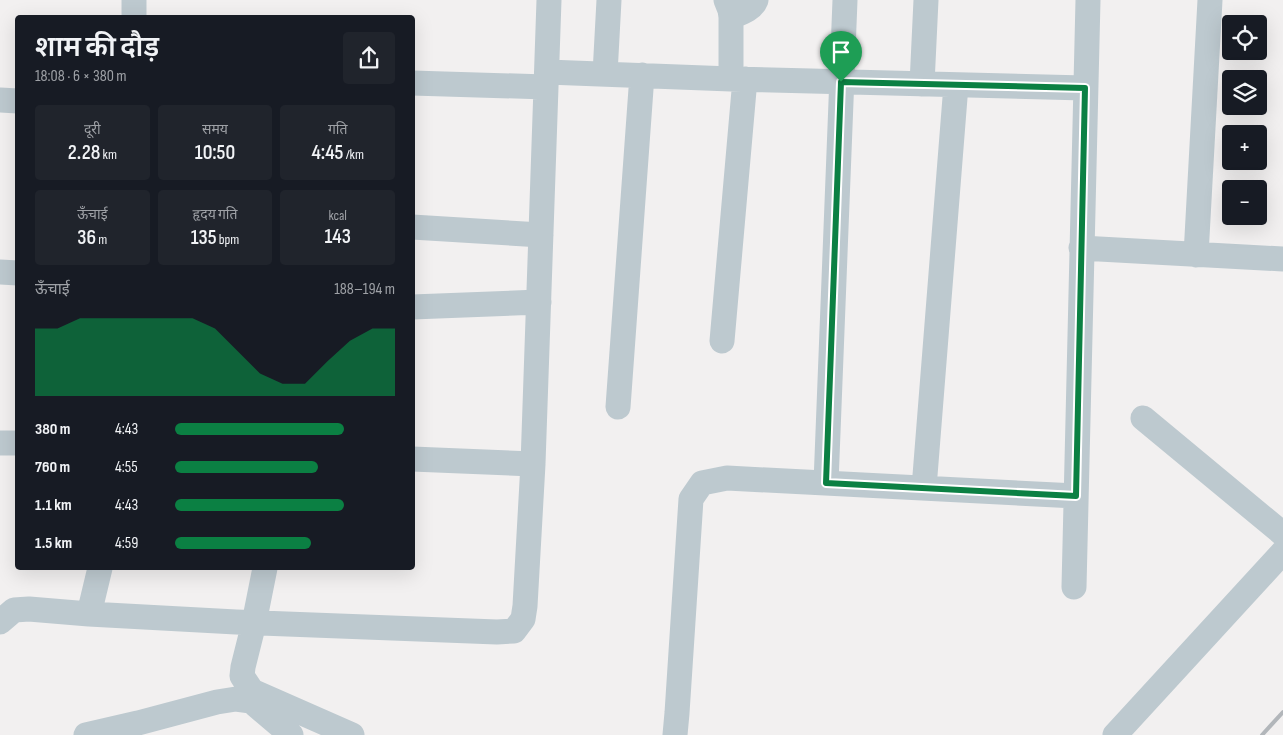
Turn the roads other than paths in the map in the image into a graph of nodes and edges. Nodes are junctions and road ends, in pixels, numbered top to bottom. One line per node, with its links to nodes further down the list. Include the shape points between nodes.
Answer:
1 (134, 0): 10 (street)
2 (549, 0): 14 (street)
3 (609, 0): 11 (street)
4 (756, 0): 9 (street, via 747,11)
5 (844, 0): 15 (street)
6 (926, 0): 17 (street)
7 (1088, 0): 19 (street)
8 (1210, 0): 25 (street)
9 (728, 9): 13 (street)
10 (134, 15)
11 (605, 74): 12 (street); 14 (street)
12 (642, 75): 13 (street); 32 (street)
13 (738, 79): 15 (street); 31 (street)
14 (547, 80): 16 (street); 23 (street)
15 (841, 82): 17 (street); 38 (street)
16 (415, 83)
17 (922, 84): 18 (street)
18 (956, 85): 19 (street); 39 (street)
19 (1085, 88): 24 (street)
20 (0, 100): 21 (street)
21 (15, 101)
22 (415, 227): 23 (street)
23 (541, 235): 29 (street)
24 (1081, 248): 25 (street); 40 (street)
25 (1196, 255): 26 (street)
26 (1283, 259)
27 (0, 272): 28 (street)
28 (15, 273)
29 (538, 302): 30 (street); 37 (street)
30 (415, 307)
31 (722, 341)
32 (618, 407)
33 (1143, 418): 41 (street)
34 (0, 443): 35 (street)
35 (15, 444)
36 (415, 459): 37 (street)
37 (533, 464): 48 (street, via 525,606 523,619 514,631)
38 (826, 483): 39 (street); 53 (street, via 727,478 702,482 691,499)
39 (924, 488): 40 (street)
40 (1076, 496): 45 (street)
41 (1283, 534)
42 (1283, 552): 54 (street)
43 (99, 570): 46 (street)
44 (265, 570): 48 (street)
45 (1074, 587)
46 (88, 614): 47 (street, via 29,608 14,610); 48 (street)
47 (0, 622)
48 (254, 623): 52 (street, via 242,676 252,691)
49 (140, 729): 50 (street); 51 (street, via 217,702 236,699 251,701)
50 (86, 735)
51 (291, 735)
52 (352, 735)
53 (675, 735)
54 (1114, 735)

